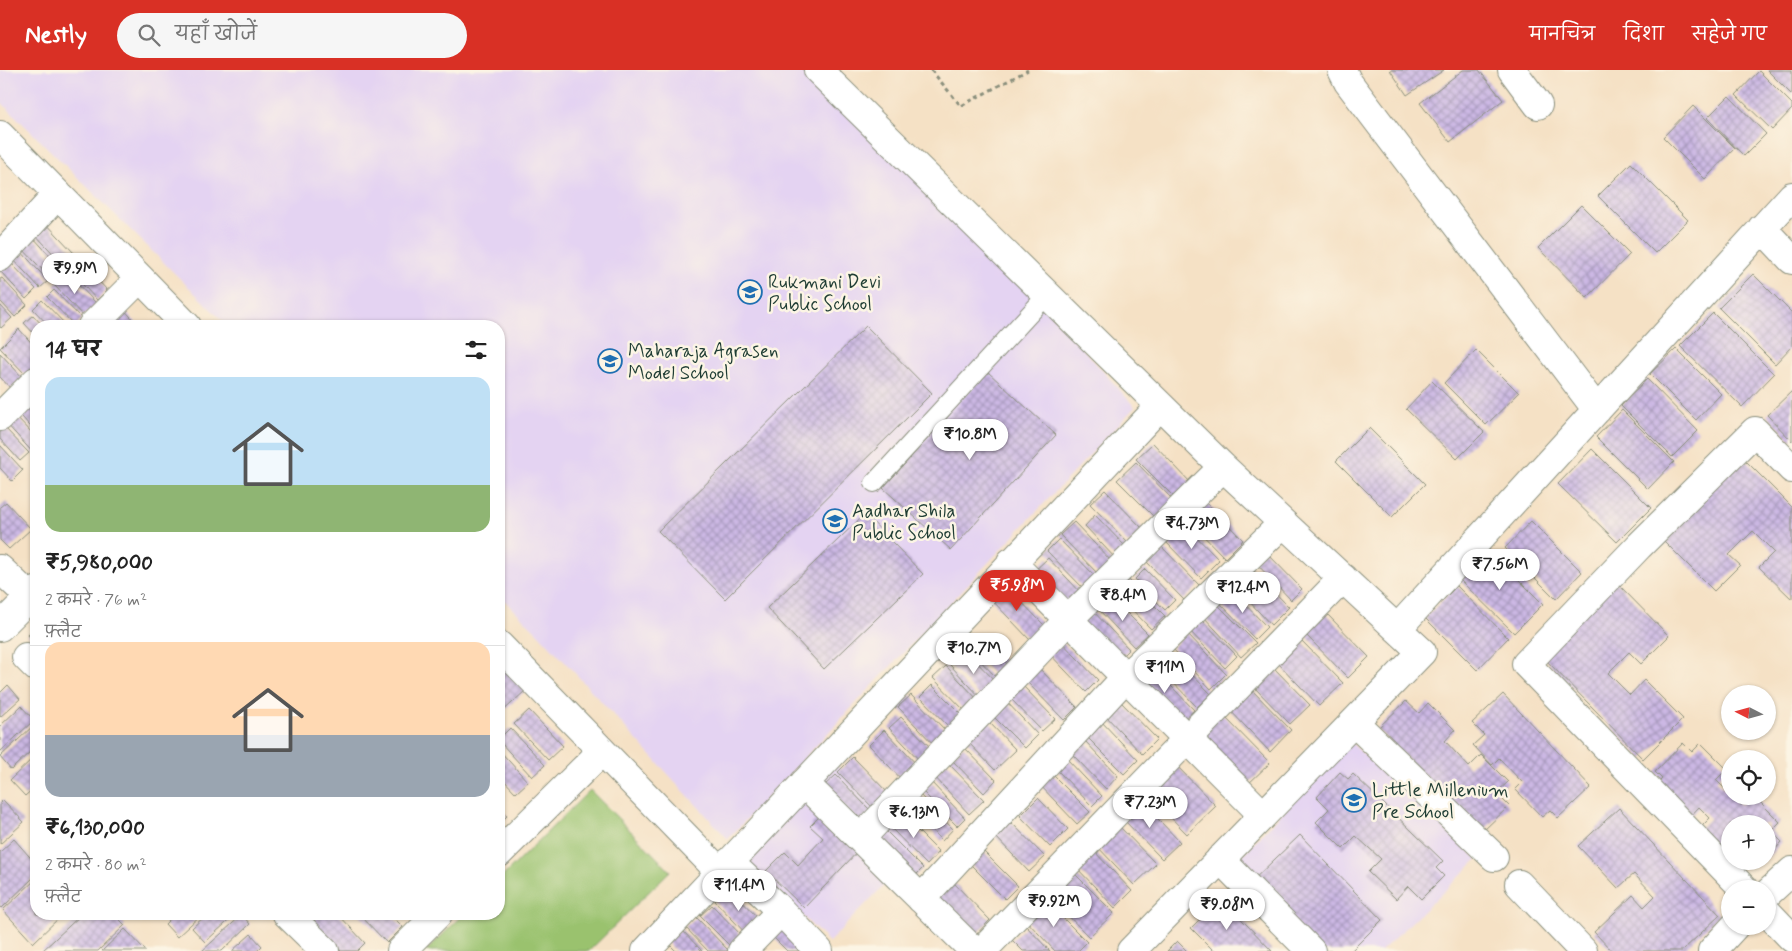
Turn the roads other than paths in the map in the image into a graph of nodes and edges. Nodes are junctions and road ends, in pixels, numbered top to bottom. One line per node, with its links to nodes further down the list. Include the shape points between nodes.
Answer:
1 (818, 70): 12 (street)
2 (1342, 70): 17 (street)
3 (1512, 70): 4 (street)
4 (1538, 105)
5 (0, 135): 6 (street)
6 (58, 194): 9 (street); 11 (street)
7 (1792, 196): 8 (street)
8 (1762, 228): 10 (street); 17 (street)
9 (0, 257)
10 (1792, 260)
11 (140, 278): 13 (street); 14 (street)
12 (1047, 295): 16 (street); 21 (lane)
13 (98, 320)
14 (181, 320)
15 (30, 387): 18 (street)
16 (1160, 406): 19 (street); 23 (street)
17 (1597, 410): 30 (street)
18 (0, 417)
19 (1223, 467): 22 (street); 28 (street)
20 (1792, 469): 44 (street, via 1755,431 1526,664)
21 (874, 483)
22 (1283, 523): 25 (street); 32 (street)
23 (1011, 562): 28 (street); 36 (street)
24 (0, 569): 26 (street)
25 (1342, 578): 30 (street); 34 (street)
26 (30, 592)
27 (30, 597): 29 (street)
28 (1069, 619): 32 (street); 38 (street)
29 (0, 627)
30 (1397, 629): 33 (street, via 1422,652)
31 (505, 651): 35 (street)
32 (1126, 678): 34 (street); 47 (street)
33 (1354, 722): 37 (street); 40 (street)
34 (1186, 738): 37 (street); 60 (street)
35 (602, 751): 39 (street); 42 (street)
36 (804, 783): 38 (street); 42 (street)
37 (1263, 815): 41 (street)
38 (861, 838): 47 (street)
39 (505, 848)
40 (1494, 857)
41 (1220, 859): 61 (street); 62 (street)
42 (725, 867): 48 (street); 56 (street)
43 (1792, 871): 46 (street)
44 (1735, 880)
45 (1519, 884): 63 (street)
46 (1776, 886)
47 (921, 899): 59 (street)
48 (781, 911): 57 (street); 58 (street)
49 (293, 920): 54 (street)
50 (432, 920): 55 (street)
51 (1776, 921): 53 (street)
52 (1727, 935): 64 (street)
53 (1792, 938)
54 (325, 951)
55 (401, 951)
56 (646, 951)
57 (742, 951)
58 (819, 951)
59 (974, 951)
60 (982, 951)
61 (1131, 951)
62 (1310, 951)
63 (1583, 951)
64 (1712, 951)

